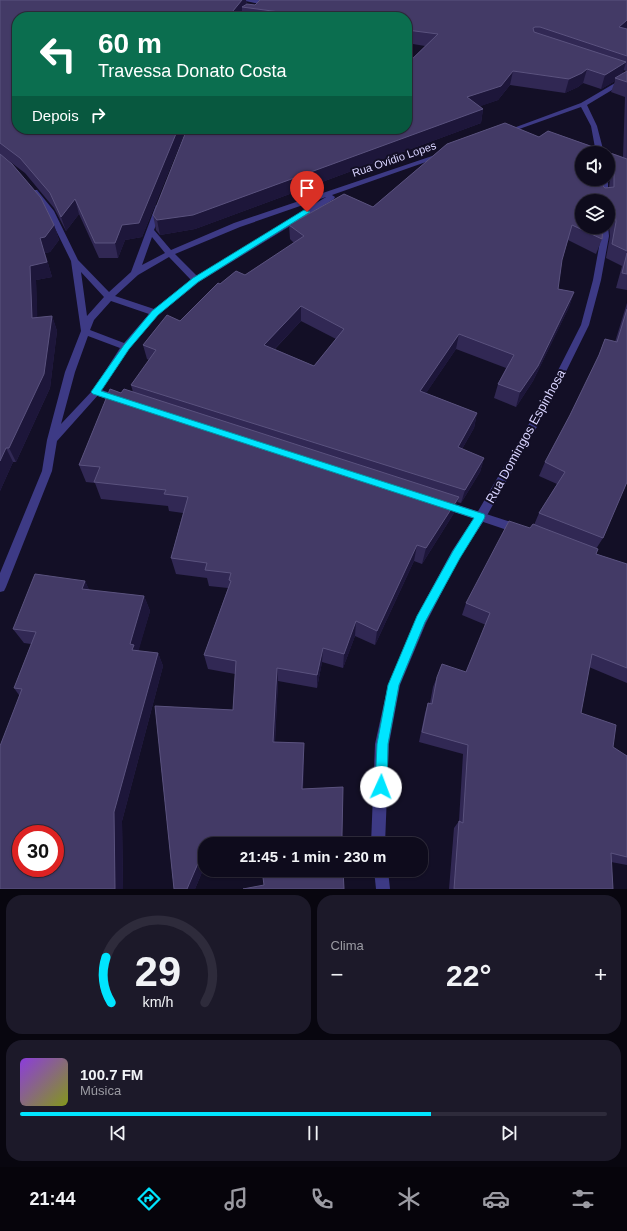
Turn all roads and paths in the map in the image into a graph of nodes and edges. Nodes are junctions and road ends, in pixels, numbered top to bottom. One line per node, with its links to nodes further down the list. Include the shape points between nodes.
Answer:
1 (244, 0): 2 (street)
2 (265, 3)
3 (620, 73): 4 (street)
4 (627, 77): 5 (street)
5 (583, 104): 6 (street); 7 (street, via 594,126)
6 (492, 137)
7 (598, 146)
8 (449, 152): 10 (street, Rua Ovídio Lopes)
9 (30, 187): 15 (street, via 50,210)
10 (346, 188): 14 (street, Rua Ovídio Lopes, via 237,225); 17 (street, Rua Ovídio Lopes)
11 (162, 201): 12 (street)
12 (150, 230): 14 (street); 16 (street)
13 (605, 234): 26 (street, Rua Domingos Espinhosa, via 597,280 585,325 548,399)
14 (170, 253): 16 (street, Rua Ovídio Lopes); 17 (street)
15 (75, 261): 18 (street); 20 (street)
16 (135, 273): 18 (street, Rua Ovídio Lopes)
17 (196, 280): 19 (street, Rua Ovídio Lopes)
18 (109, 297): 19 (street); 20 (street, Rua Ovídio Lopes, via 90,319)
19 (155, 313): 21 (street, Rua Ovídio Lopes)
20 (85, 331): 21 (street); 24 (street, Rua Ovídio Lopes, via 70,372)
21 (126, 347): 22 (street, Rua Ovídio Lopes)
22 (96, 392): 23 (street); 24 (street, Rua Ovídio Lopes)
23 (126, 402)
24 (52, 440): 28 (street, Rua Ovídio Lopes, via 47,471)
25 (435, 502): 26 (street)
26 (480, 516): 27 (street); 29 (street, Rua Domingos Espinhosa, via 456,554 421,620 394,685 382,744)
27 (532, 533)
28 (0, 587)
29 (378, 837)
30 (382, 877): 31 (street)
31 (383, 889)

